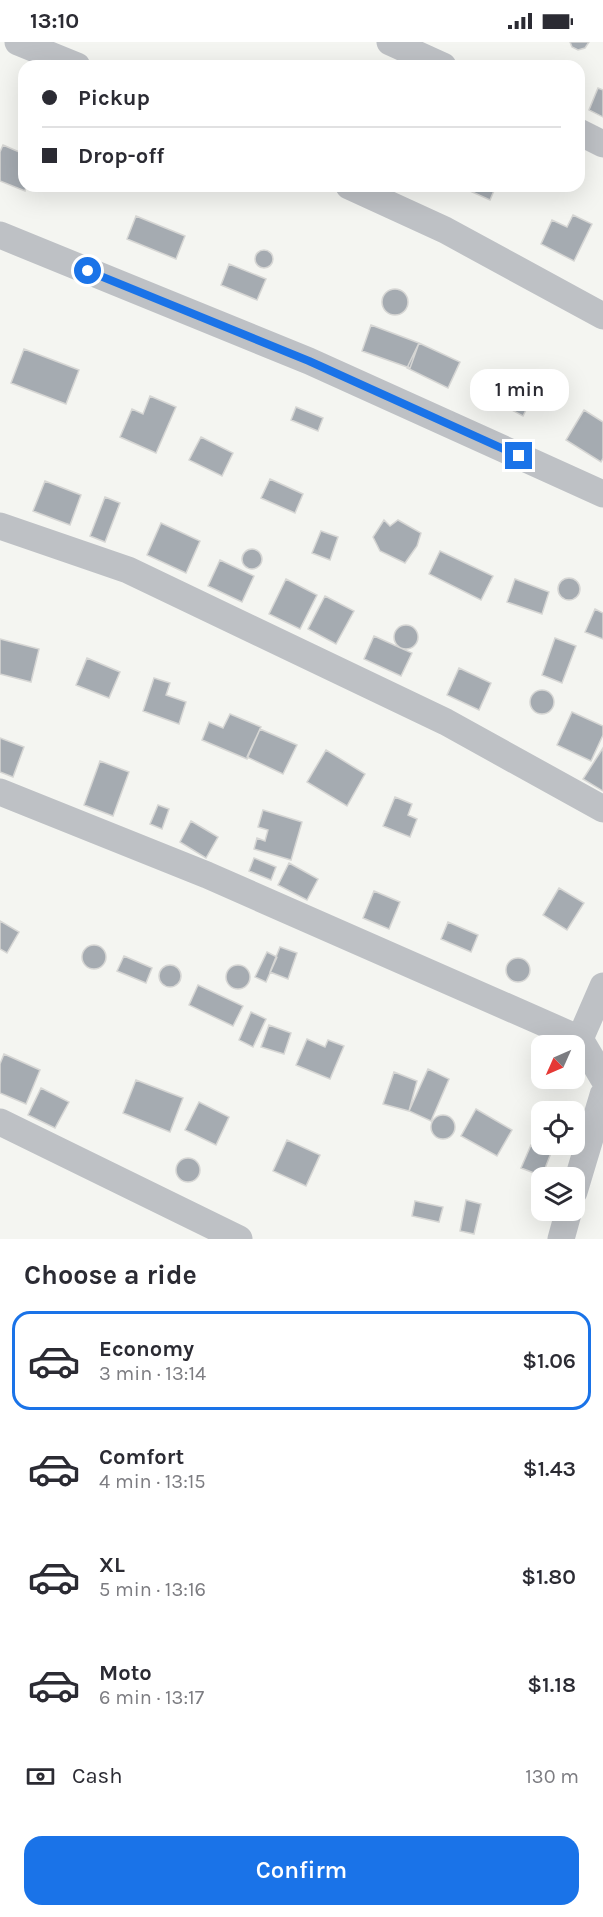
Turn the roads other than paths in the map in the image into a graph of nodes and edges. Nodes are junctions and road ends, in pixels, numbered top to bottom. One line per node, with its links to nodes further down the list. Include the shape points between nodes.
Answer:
1 (18, 42): 3 (street)
2 (390, 42): 4 (street)
3 (62, 60)
4 (430, 60)
5 (585, 135): 6 (street)
6 (603, 144)
7 (362, 192): 9 (street, via 445,230)
8 (0, 235): 10 (street, via 309,361)
9 (603, 316)
10 (603, 494)
11 (0, 526): 13 (street, via 128,570 446,722)
12 (0, 792): 15 (street, via 207,875)
13 (603, 809)
14 (603, 986): 16 (street)
15 (571, 1035)
16 (582, 1035)
17 (585, 1047): 18 (street)
18 (603, 1078)
19 (603, 1095): 21 (street)
20 (0, 1122): 23 (street)
21 (581, 1167)
22 (566, 1221): 24 (street)
23 (239, 1239)
24 (561, 1239)

